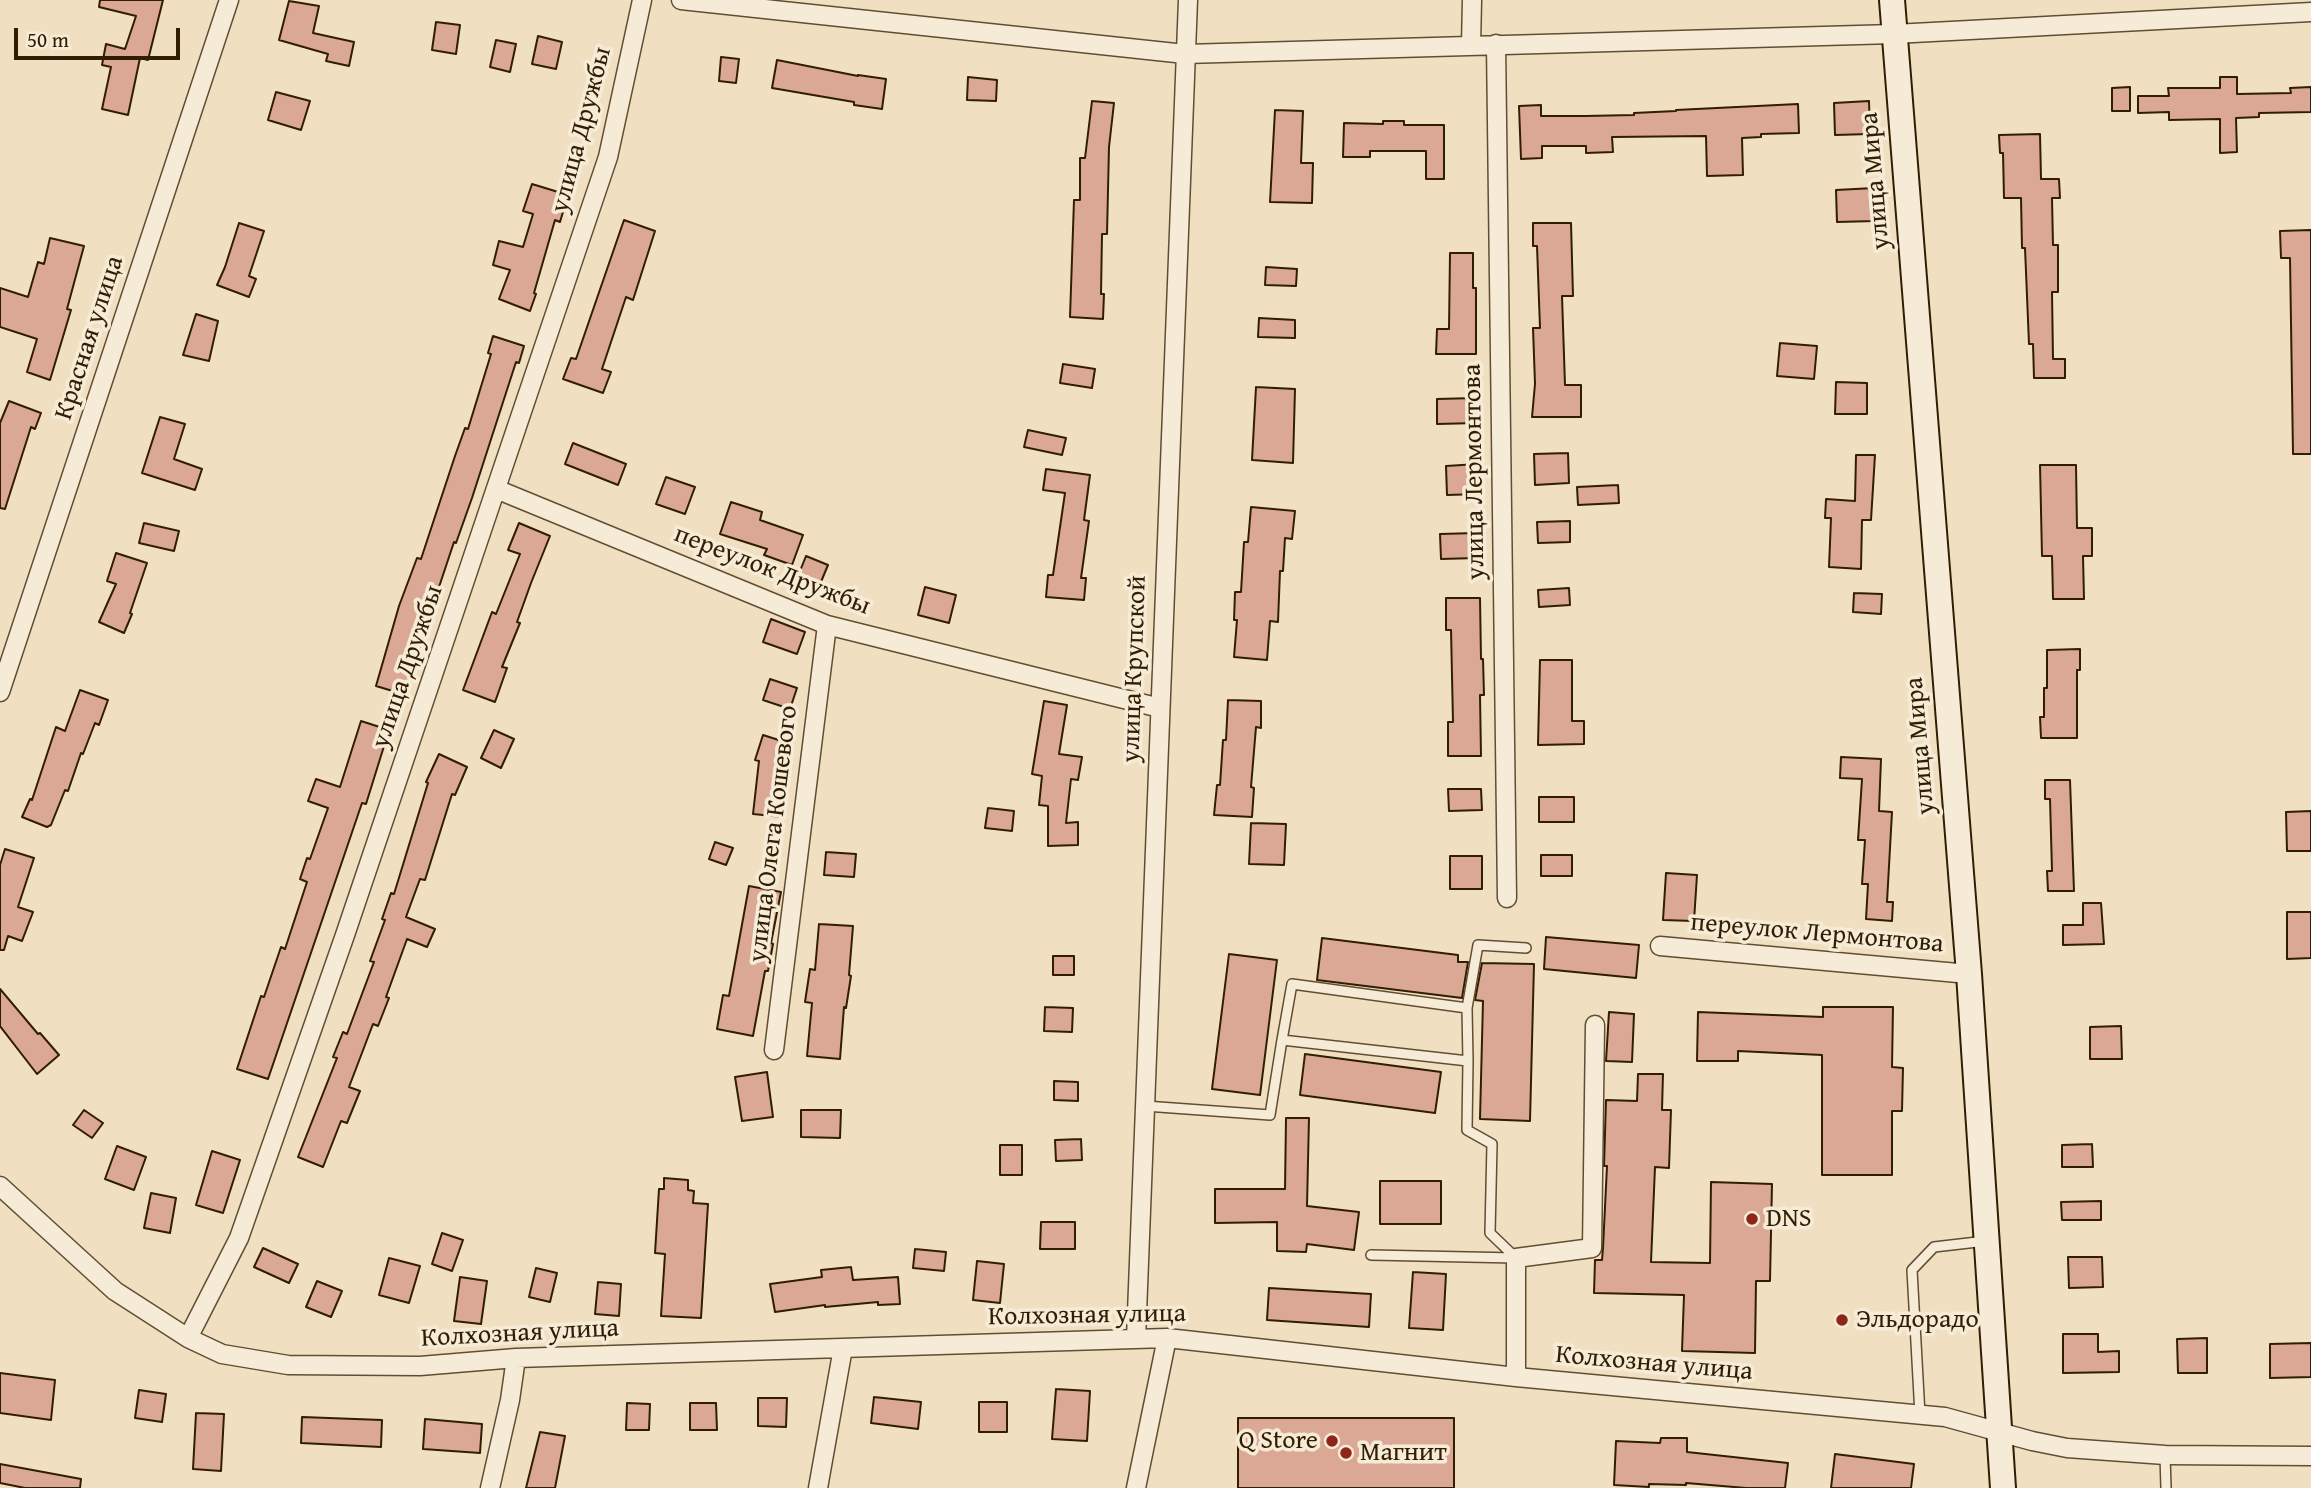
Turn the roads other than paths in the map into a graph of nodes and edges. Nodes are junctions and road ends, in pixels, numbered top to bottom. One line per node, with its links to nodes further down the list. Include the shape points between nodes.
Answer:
1 (229, 0): 15 (street, Красная улица)
2 (642, 0): 13 (street, улица Дружбы, via 608,157)
3 (681, 0): 7 (street)
4 (1188, 0): 12 (street, улица Крупской)
5 (1472, 0): 11 (street)
6 (1892, 0): 9 (main road, улица Мира)
7 (807, 8): 12 (street)
8 (2311, 12): 9 (street)
9 (1894, 34): 10 (street); 20 (main road, улица Мира)
10 (1496, 44): 11 (street); 17 (street, улица Лермонтова)
11 (1471, 46): 12 (street)
12 (1185, 54): 16 (street, улица Крупской)
13 (496, 489): 14 (street, переулок Дружбы); 31 (street, улица Дружбы, via 239,1238)
14 (827, 625): 16 (street, переулок Дружбы); 24 (street, улица Олега Кошевого)
15 (0, 692)
16 (1160, 708): 26 (street, улица Крупской)
17 (1507, 898)
18 (1660, 947): 20 (street, переулок Лермонтова)
19 (1526, 948): 21 (lane, via 1478,945)
20 (1969, 974): 28 (main road, улица Мира)
21 (1467, 1008): 23 (lane, via 1292,984); 25 (lane)
22 (1595, 1025): 30 (street, via 1592,1248)
23 (1282, 1040): 25 (lane); 26 (lane, via 1270,1115)
24 (774, 1050)
25 (1468, 1061): 30 (lane, via 1467,1130 1492,1144 1490,1233)
26 (1145, 1106): 33 (street, улица Крупской)
27 (0, 1186): 31 (street, Колхозная улица, via 116,1291)
28 (1987, 1241): 37 (lane, via 1934,1247 1912,1270); 38 (main road, улица Мира)
29 (1371, 1255): 30 (lane)
30 (1516, 1258): 36 (street)
31 (188, 1338): 35 (street, Колхозная улица, via 222,1354 288,1365 419,1366)
32 (1167, 1338): 33 (street, Колхозная улица); 36 (street, Колхозная улица); 43 (street)
33 (1136, 1339): 34 (street, Колхозная улица)
34 (843, 1348): 35 (street, Колхозная улица); 42 (street)
35 (516, 1359): 41 (street)
36 (1516, 1377): 37 (street, Колхозная улица)
37 (1920, 1415): 38 (street, Колхозная улица)
38 (2001, 1433): 39 (street, Колхозная улица, via 2067,1448); 44 (main road, улица Мира)
39 (2165, 1455): 40 (street, Колхозная улица); 45 (lane)
40 (2311, 1456)
41 (490, 1488)
42 (818, 1488)
43 (1136, 1488)
44 (2003, 1488)
45 (2166, 1488)

